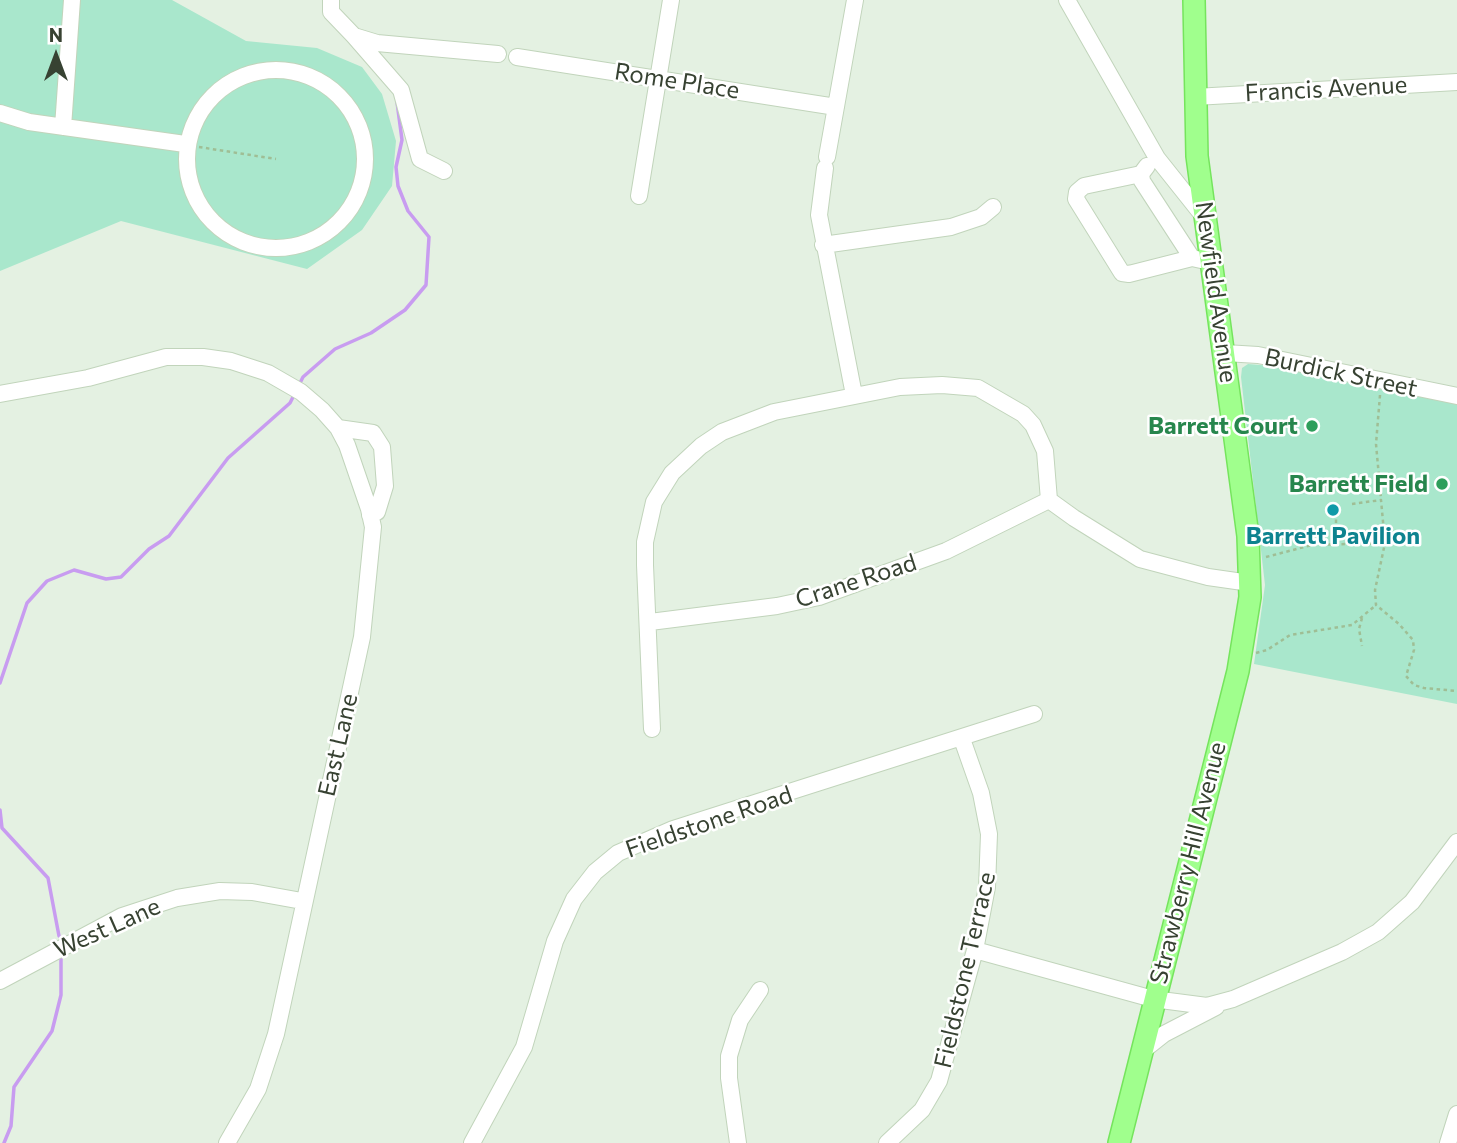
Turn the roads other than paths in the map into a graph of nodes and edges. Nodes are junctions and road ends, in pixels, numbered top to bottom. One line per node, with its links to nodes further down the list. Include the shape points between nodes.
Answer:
1 (72, 0): 15 (street)
2 (331, 0): 7 (street, via 331,12)
3 (671, 0): 10 (street)
4 (855, 0): 13 (street)
5 (1068, 0): 17 (street)
6 (1194, 0): 12 (main road, Newfield Avenue)
7 (354, 36): 8 (street, via 377,43); 18 (street, via 401,90 420,159)
8 (498, 54)
9 (517, 57): 10 (street, Rome Place)
10 (658, 77): 13 (street, Rome Place); 20 (street)
11 (1457, 82): 12 (street, Francis Avenue)
12 (1195, 97): 22 (main road, Newfield Avenue)
13 (836, 107): 23 (street, via 819,215)
14 (0, 113): 15 (street)
15 (63, 127): 16 (street)
16 (185, 144): 16 (street, via 192,185 205,211 234,236 264,247 314,242 343,217 362,182 362,139 346,101 325,85 288,72 252,74 224,86 199,113)
17 (1157, 158): 19 (street); 22 (street)
18 (444, 171)
19 (1141, 174): 24 (street); 24 (street, via 1084,186 1077,192 1076,199 1122,273)
20 (639, 196)
21 (993, 207): 23 (street, via 981,217 951,227)
22 (1204, 217): 24 (main road, Newfield Avenue)
23 (823, 245): 27 (street)
24 (1202, 259): 25 (main road, Newfield Avenue)
25 (1225, 352): 28 (street, Burdick Street); 32 (main road, Newfield Avenue)
26 (0, 394): 29 (street, East Lane, via 166,357 222,360 268,373 298,391)
27 (854, 395): 30 (street, via 942,385 993,394 1023,414 1039,437 1047,463); 33 (street, via 774,412 722,432 672,473 654,502 645,542)
28 (1457, 396)
29 (338, 428): 31 (street, East Lane); 31 (street, via 373,433 382,447 385,486 377,512)
30 (1049, 500): 32 (street, via 1140,559); 33 (street, Crane Road, via 946,551 819,597)
31 (370, 515): 38 (street, East Lane, via 373,527 362,637)
32 (1251, 583): 42 (main road, Strawberry Hill Avenue, via 1238,671)
33 (650, 622): 35 (street)
34 (1034, 714): 36 (street, Fieldstone Road)
35 (652, 729)
36 (962, 739): 39 (street, Fieldstone Terrace, via 981,793 991,849); 47 (street, Fieldstone Road, via 673,829 618,853 574,899 555,941 524,1047)
37 (1457, 842): 43 (street, via 1412,902 1378,932)
38 (303, 901): 40 (street, West Lane, via 220,891 177,898 122,916); 46 (street, East Lane, via 267,1063 258,1089)
39 (975, 950): 42 (street); 49 (street, Fieldstone Terrace, via 939,1081 922,1110)
40 (0, 981)
41 (760, 990): 48 (street, via 740,1020 729,1056)
42 (1153, 999): 43 (street, via 1207,1006); 44 (main road, Strawberry Hill Avenue)
43 (1233, 999): 44 (street, via 1164,1034)
44 (1140, 1053): 50 (main road, Strawberry Hill Avenue)
45 (1457, 1114): 51 (street)
46 (226, 1143)
47 (472, 1143)
48 (738, 1143)
49 (887, 1143)
50 (1119, 1143)
51 (1448, 1143)

